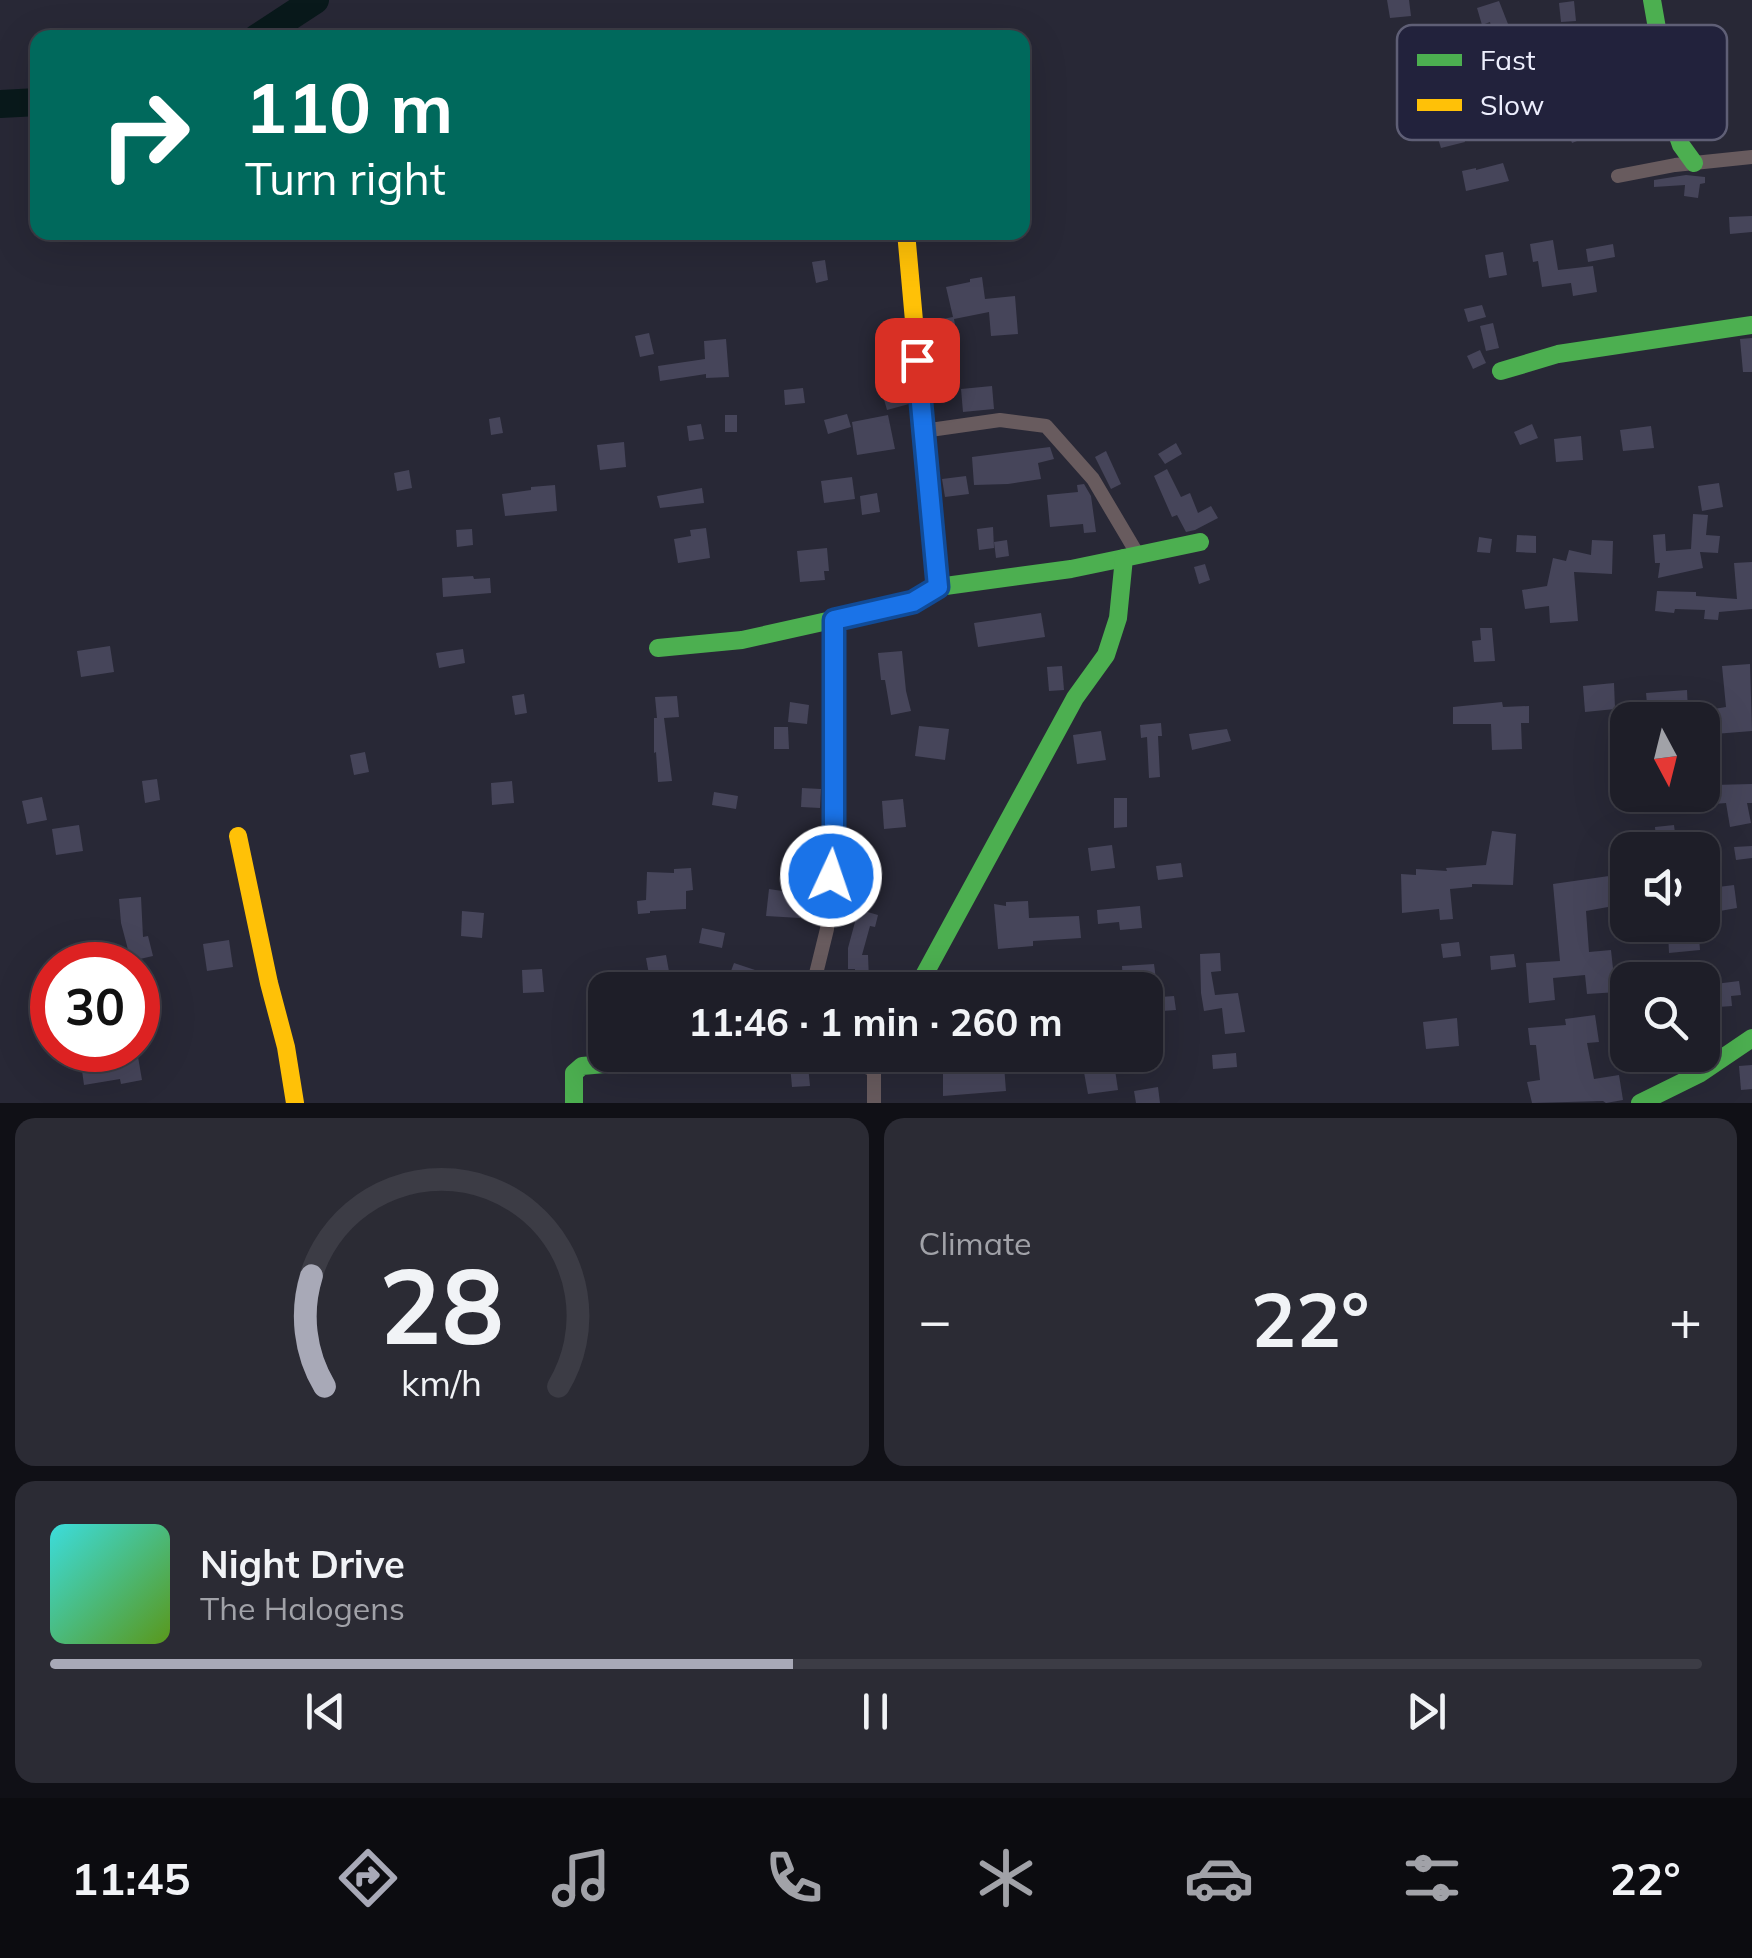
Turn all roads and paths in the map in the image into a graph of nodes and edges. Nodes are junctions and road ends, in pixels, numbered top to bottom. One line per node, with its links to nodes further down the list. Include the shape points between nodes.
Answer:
1 (1652, 0): 2 (street)
2 (1656, 25)
3 (1679, 140): 5 (street)
4 (1752, 157): 5 (street)
5 (1694, 163): 6 (street)
6 (1618, 176)
7 (907, 240): 10 (street)
8 (1752, 325): 9 (street, via 1558,354)
9 (1501, 372)
10 (923, 430): 12 (street, via 1000,420 1046,426 1093,479); 13 (street)
11 (1200, 542): 12 (street)
12 (1131, 557): 13 (street); 18 (street, via 1106,655 1075,698)
13 (938, 587): 14 (street, via 913,602)
14 (834, 620): 15 (street, via 742,640); 17 (street, via 834,849)
15 (658, 648)
16 (238, 836): 22 (street)
17 (816, 972)
18 (926, 972)
19 (1752, 1038): 25 (street)
20 (588, 1065): 23 (street, via 574,1072)
21 (874, 1072): 24 (street)
22 (295, 1103)
23 (574, 1103)
24 (874, 1103)
25 (1640, 1103)

